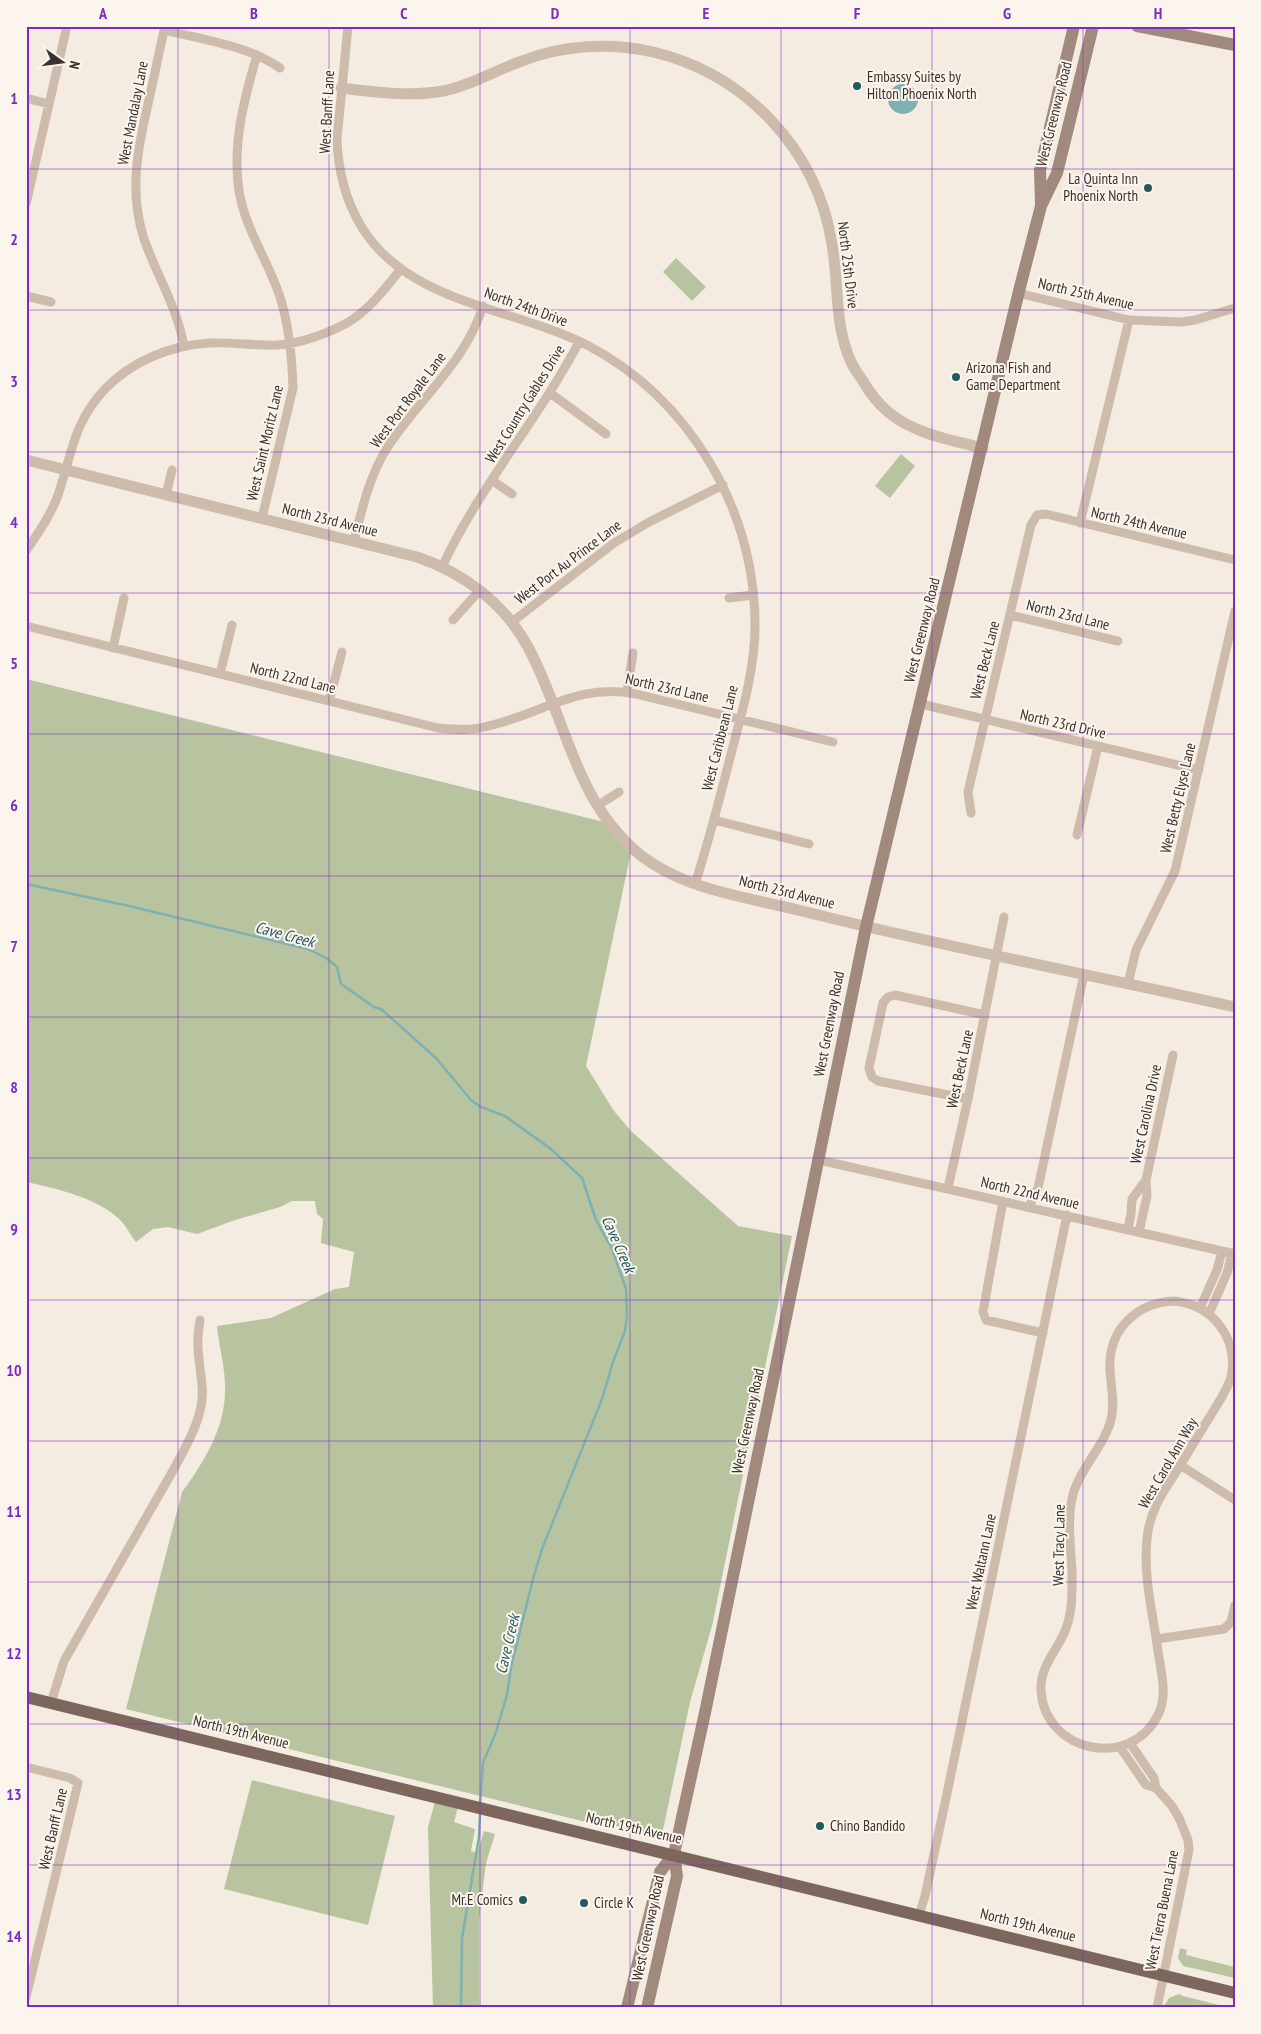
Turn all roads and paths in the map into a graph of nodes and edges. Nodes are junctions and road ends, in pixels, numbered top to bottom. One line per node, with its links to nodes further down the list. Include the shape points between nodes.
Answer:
1 (67, 26): 12 (street)
2 (348, 26): 10 (street, West Banff Lane)
3 (1074, 26): 14 (main road, West Greenway Road, via 1040,170)
4 (1093, 26): 14 (main road, West Greenway Road, via 1057,173)
5 (1136, 26): 7 (main road)
6 (165, 28): 8 (street); 24 (street, West Mandalay Lane, via 138,151 135,195 144,239 174,308)
7 (1235, 45)
8 (257, 55): 9 (street); 23 (street, West Saint Moritz Lane, via 238,138 239,190 252,234 279,293)
9 (280, 68)
10 (341, 88): 15 (street, West Banff Lane, via 337,148 344,190 367,236); 27 (street, North 25th Drive, via 393,94 444,91 550,51 587,47 653,52 711,74 738,91 778,126 809,171 821,199 833,246 842,333 851,363 867,388 888,412 914,428)
11 (26, 98): 12 (street)
12 (49, 104): 13 (street)
13 (26, 204)
14 (1041, 206): 16 (main road, West Greenway Road)
15 (400, 270): 19 (street, North 24th Drive, via 424,284); 23 (street, via 379,297 348,322 326,333)
16 (1018, 293): 21 (street, North 25th Avenue); 27 (main road, West Greenway Road)
17 (26, 296): 18 (street)
18 (51, 302)
19 (483, 306): 22 (street, North 24th Drive); 38 (street, West Port Royale Lane, via 465,348 380,461 366,492)
20 (1235, 308): 21 (street, North 25th Avenue, via 1181,322)
21 (1129, 320): 37 (street)
22 (579, 342): 25 (street, West Country Gables Drive); 32 (street, North 24th Drive, via 628,372 659,399 679,419)
23 (289, 343): 24 (street); 36 (street, West Saint Moritz Lane, via 291,401)
24 (184, 346): 29 (street, via 136,364 106,388 75,434)
25 (550, 393): 26 (street); 31 (street, West Country Gables Drive)
26 (606, 434)
27 (982, 448): 60 (main road, West Greenway Road)
28 (26, 460): 29 (street, North 23rd Avenue)
29 (65, 469): 34 (street, North 23rd Avenue); 39 (street, via 52,510)
30 (172, 470): 34 (street)
31 (493, 481): 33 (street, West Country Gables Drive); 41 (street, West Country Gables Drive, via 459,533)
32 (723, 485): 43 (street, West Caribbean Lane, via 741,529); 49 (street, West Port Au Prince Lane, via 614,543)
33 (512, 494)
34 (166, 495): 36 (street, North 23rd Avenue)
35 (1037, 515): 37 (street, North 24th Avenue, via 1046,514); 47 (street, West Beck Lane, via 1031,525)
36 (262, 518): 38 (street, North 23rd Avenue)
37 (1080, 523): 40 (street, North 24th Avenue)
38 (354, 541): 41 (street, North 23rd Avenue, via 417,557)
39 (26, 551)
40 (1235, 560)
41 (442, 567): 42 (street, North 23rd Avenue)
42 (480, 590): 48 (street); 49 (street, North 23rd Avenue)
43 (753, 595): 45 (street); 61 (street, West Caribbean Lane, via 753,649)
44 (124, 598): 53 (street)
45 (729, 598)
46 (1235, 611): 65 (street, West Betty Elyse Lane)
47 (1010, 615): 52 (street, North 23rd Lane); 62 (street, West Beck Lane)
48 (454, 620)
49 (512, 622): 59 (street, North 23rd Avenue, via 535,662)
50 (232, 625): 56 (street)
51 (26, 626): 53 (street, North 22nd Lane)
52 (1118, 641)
53 (113, 648): 56 (street, North 22nd Lane)
54 (342, 652): 58 (street)
55 (633, 653): 57 (street)
56 (220, 674): 58 (street, North 22nd Lane)
57 (627, 692): 59 (street, North 23rd Lane, via 590,692); 61 (street, North 23rd Lane)
58 (329, 701): 59 (street, North 22nd Lane, via 452,729 482,728)
59 (552, 704): 67 (street, North 23rd Avenue, via 581,776)
60 (920, 704): 62 (street, North 23rd Drive); 74 (main road, West Greenway Road)
61 (740, 719): 63 (street, North 23rd Lane); 69 (street, West Caribbean Lane)
62 (985, 719): 64 (street, North 23rd Drive); 68 (street, West Beck Lane, via 968,792)
63 (834, 742)
64 (1098, 746): 65 (street, North 23rd Drive); 70 (street)
65 (1198, 770): 77 (street, West Betty Elyse Lane, via 1175,871 1136,950)
66 (619, 792): 67 (street)
67 (597, 806): 72 (street, North 23rd Avenue, via 639,854 674,876)
68 (970, 813)
69 (714, 820): 71 (street); 72 (street, West Caribbean Lane)
70 (1077, 835)
71 (809, 844)
72 (695, 884): 74 (street, North 23rd Avenue)
73 (1004, 917): 75 (street)
74 (866, 927): 75 (street, North 23rd Avenue); 82 (main road, West Greenway Road)
75 (997, 955): 76 (street, North 23rd Avenue); 79 (street, West Beck Lane)
76 (1084, 974): 77 (street, North 23rd Avenue); 88 (street, via 1038,1188)
77 (1128, 984): 78 (street, North 23rd Avenue)
78 (1235, 1007)
79 (985, 1015): 81 (street, West Beck Lane); 81 (street, via 896,995 888,997 883,1003 869,1068 872,1077 878,1081)
80 (1173, 1055): 83 (street, West Carolina Drive)
81 (968, 1099): 84 (street, West Beck Lane)
82 (818, 1160): 84 (street, North 22nd Avenue); 109 (main road, West Greenway Road)
83 (1146, 1180): 85 (street, West Carolina Drive); 87 (street, West Carolina Drive)
84 (948, 1188): 86 (street, North 22nd Avenue)
85 (1132, 1199): 87 (street); 90 (street, West Carolina Drive)
86 (1003, 1201): 88 (street, North 22nd Avenue); 98 (street, via 983,1312 986,1320)
87 (1146, 1202): 91 (street, West Carolina Drive)
88 (1030, 1207): 89 (street, North 22nd Avenue)
89 (1067, 1215): 90 (street, North 22nd Avenue); 98 (street, West Waltann Lane)
90 (1128, 1229): 91 (street, North 22nd Avenue)
91 (1139, 1232): 92 (street, North 22nd Avenue)
92 (1222, 1251): 93 (street, North 22nd Avenue); 94 (street)
93 (1233, 1254): 95 (street)
94 (1213, 1280): 95 (street); 96 (street)
95 (1222, 1284): 96 (street)
96 (1204, 1311): 99 (street, West Carol Ann Way, via 1224,1331 1232,1366 1222,1398); 106 (street, West Tracy Lane, via 1182,1302 1156,1303 1131,1316 1124,1325 1116,1337 1110,1361 1111,1419 1074,1492 1071,1507 1071,1608 1066,1630 1044,1672 1041,1690 1044,1705 1053,1723 1074,1742 1102,1749)
97 (200, 1320): 104 (street, via 196,1338 202,1393 192,1434 64,1661)
98 (1043, 1333): 110 (street, West Waltann Lane)
99 (1180, 1465): 100 (street); 102 (street, West Carol Ann Way, via 1157,1503 1147,1534 1146,1566)
100 (1235, 1500)
101 (1235, 1605): 102 (street, via 1228,1626 1217,1631)
102 (1157, 1639): 105 (street, West Carol Ann Way, via 1163,1682 1161,1706 1150,1727)
103 (26, 1697): 104 (main road, North 19th Avenue)
104 (51, 1703): 109 (main road, North 19th Avenue)
105 (1130, 1743): 106 (street, West Carol Ann Way); 108 (street, via 1154,1778)
106 (1120, 1747): 108 (street, via 1146,1785)
107 (26, 1767): 113 (street, West Banff Lane, via 78,1782)
108 (1156, 1788): 111 (street, West Tierra Buena Lane, via 1172,1806 1188,1840 1188,1860)
109 (674, 1854): 110 (main road, North 19th Avenue); 114 (main road, West Greenway Road, via 660,1872); 115 (main road, West Greenway Road, via 677,1876)
110 (919, 1914): 111 (main road, North 19th Avenue)
111 (1164, 1975): 112 (main road, North 19th Avenue); 116 (street, West Tierra Buena Lane)
112 (1235, 1992)
113 (26, 1997)
114 (627, 2008)
115 (647, 2008)
116 (1157, 2008)

